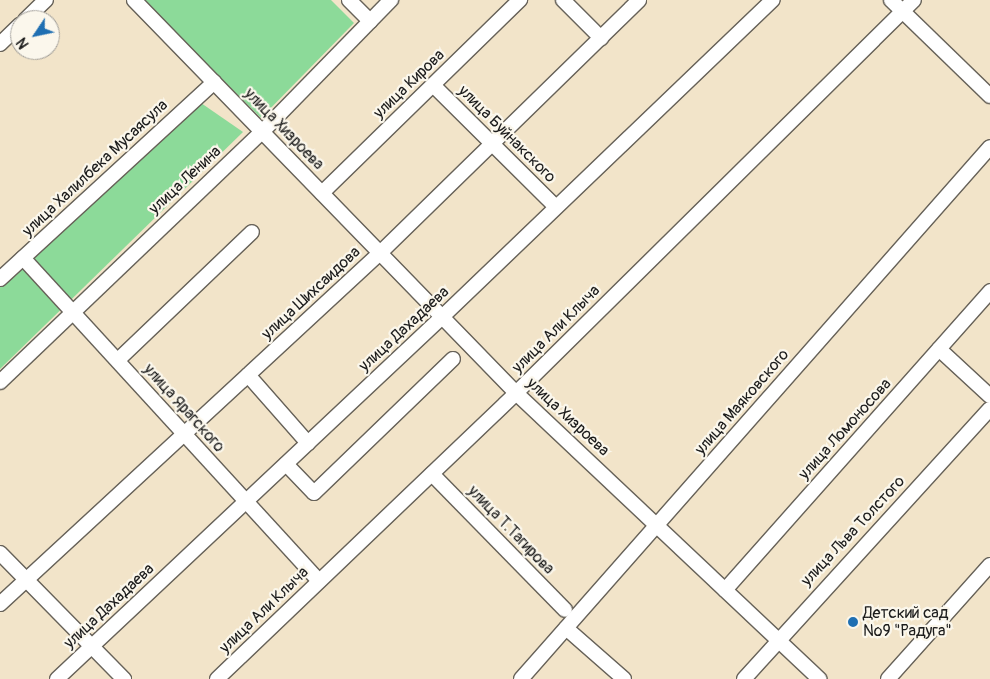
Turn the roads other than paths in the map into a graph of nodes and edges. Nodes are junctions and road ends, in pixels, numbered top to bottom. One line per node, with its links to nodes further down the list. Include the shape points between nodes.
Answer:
1 (46, 0): 11 (street)
2 (134, 0): 17 (street, улица Хизроева)
3 (349, 0): 13 (street)
4 (391, 0): 13 (street, улица Ленина)
5 (520, 0): 18 (street, улица Кирова)
6 (563, 0): 15 (street)
7 (639, 0): 15 (street, улица Шихсаидова)
8 (772, 0): 24 (street, улица Дахадаева)
9 (890, 0): 12 (street)
10 (914, 0): 12 (street, улица Али Клыча)
11 (36, 10)
12 (902, 11): 19 (street); 37 (street, улица Али Клыча)
13 (370, 21): 20 (street, улица Ленина)
14 (10, 34): 16 (street)
15 (601, 38): 21 (street, улица Шихсаидова)
16 (0, 44)
17 (214, 82): 20 (street, улица Хизроева); 27 (street, улица Халилбека Мусаясула)
18 (433, 84): 21 (street, улица Буйнакского); 23 (street, улица Кирова)
19 (990, 96)
20 (262, 132): 23 (street, улица Хизроева); 30 (street, улица Ленина)
21 (492, 143): 24 (street, улица Буйнакского); 26 (street, улица Шихсаидова)
22 (990, 147): 45 (street, улица Маяковского)
23 (322, 193): 26 (street, улица Хизроева)
24 (556, 208): 31 (street, улица Дахадаева)
25 (252, 232): 34 (street)
26 (380, 253): 31 (street, улица Хизроева); 35 (street, улица Шихсаидова)
27 (23, 258): 28 (street, улица Халилбека Мусаясула); 30 (street, улица Ярагского)
28 (0, 279)
29 (990, 291): 32 (street, улица Ломоносова)
30 (72, 311): 34 (street, улица Ярагского); 36 (street, улица Ленина)
31 (442, 317): 37 (street, улица Хизроева); 41 (street, улица Дахадаева)
32 (939, 349): 38 (street); 50 (street, улица Ломоносова)
33 (453, 359): 42 (street, via 314,493)
34 (118, 360): 40 (street, улица Ярагского)
35 (248, 375): 40 (street, улица Шихсаидова); 41 (street)
36 (0, 382)
37 (516, 393): 43 (street, улица Али Клыча); 45 (street, улица Хизроева)
38 (990, 396)
39 (990, 409): 54 (street, улица Льва Толстого)
40 (184, 434): 44 (street, улица Ярагского); 48 (street, улица Шихсаидова)
41 (308, 444): 42 (street, улица Дахадаева)
42 (286, 464): 44 (street, улица Дахадаева)
43 (432, 474): 49 (street, улица Али Клыча); 52 (street, улица Т.Тагирова)
44 (246, 502): 49 (street, улица Ярагского); 55 (street, улица Дахадаева)
45 (657, 525): 50 (street, улица Хизроева); 53 (street, улица Маяковского)
46 (0, 553): 48 (street)
47 (990, 565): 63 (street)
48 (26, 581): 51 (street, улица Шихсаидова); 55 (street)
49 (319, 581): 58 (street, улица Али Клыча)
50 (725, 590): 54 (street, улица Хизроева)
51 (0, 604)
52 (565, 610)
53 (566, 628): 59 (street, улица Маяковского); 60 (street)
54 (777, 639): 61 (street, улица Льва Толстого); 62 (street, улица Хизроева)
55 (92, 646): 56 (street, улица Дахадаева); 57 (street)
56 (57, 679)
57 (124, 679)
58 (217, 679)
59 (521, 679)
60 (624, 679)
61 (744, 679)
62 (820, 679)
63 (888, 679)

